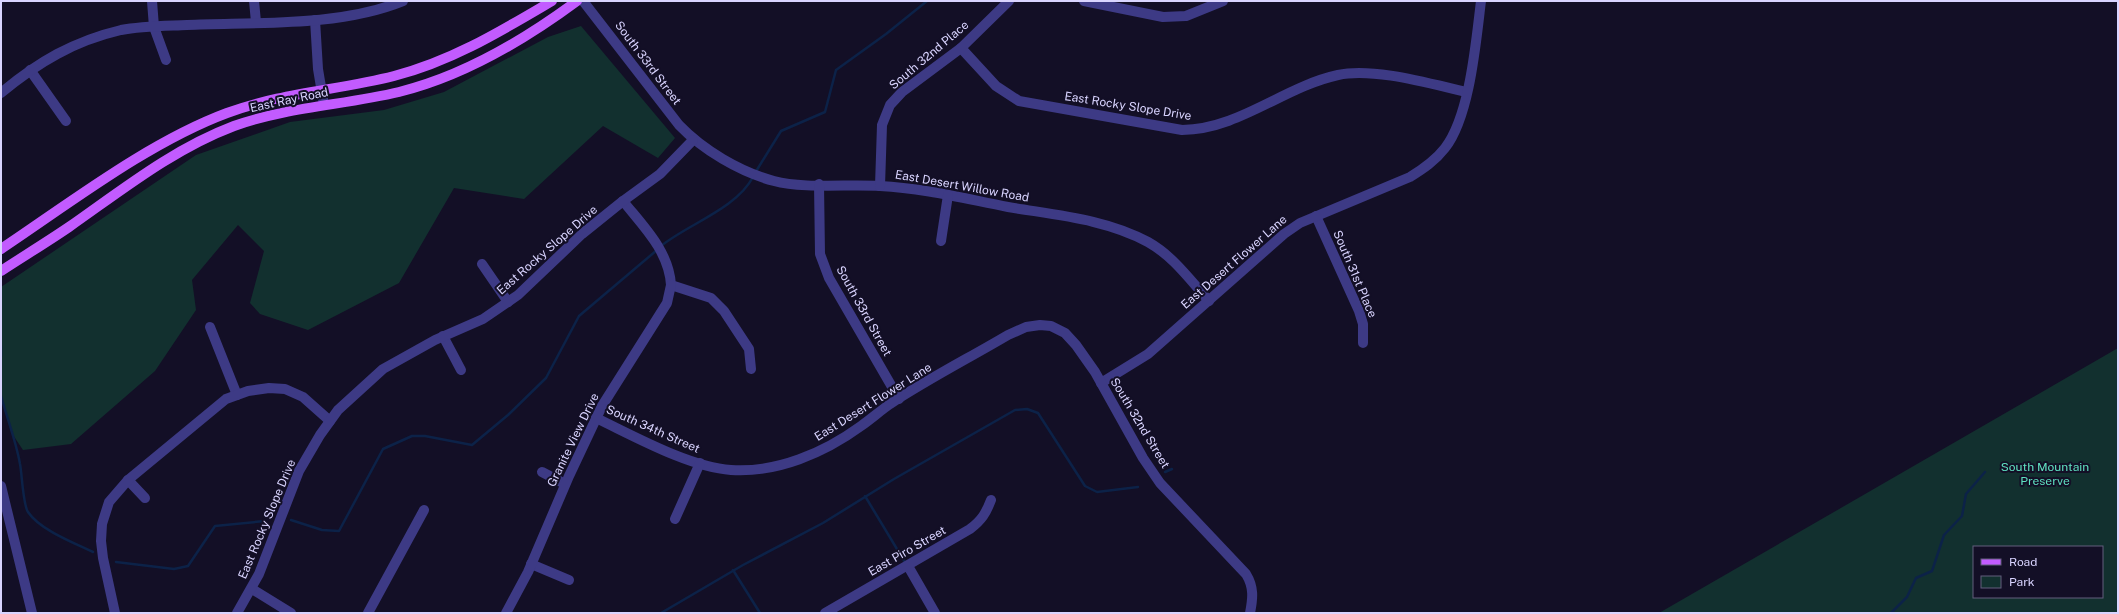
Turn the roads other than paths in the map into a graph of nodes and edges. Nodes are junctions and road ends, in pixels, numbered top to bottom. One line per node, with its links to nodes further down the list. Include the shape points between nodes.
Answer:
1 (152, 1): 13 (street)
2 (254, 1): 12 (street)
3 (403, 1): 11 (street, via 365,12)
4 (552, 1): 17 (main road, East Ray Road, via 440,62 387,77)
5 (576, 1): 20 (main road, East Ray Road, via 507,48 465,68 399,92)
6 (583, 1): 22 (street, South 33rd Street)
7 (1009, 1): 14 (street, South 32nd Place)
8 (1084, 1): 9 (street, via 1163,17 1186,16)
9 (1223, 1)
10 (1481, 1): 18 (street, East Desert Flower Lane, via 1474,58)
11 (315, 20): 12 (street); 17 (street)
12 (256, 22): 13 (street)
13 (154, 27): 15 (street); 16 (street, via 101,35 60,51)
14 (961, 48): 18 (street, East Rocky Slope Drive, via 996,86 1019,100 1182,130 1219,126 1319,80 1339,74 1365,73); 24 (street, South 32nd Place, via 902,92 890,105 882,125)
15 (166, 60)
16 (30, 70): 19 (street); 21 (street)
17 (321, 90): 20 (street); 29 (main road, East Ray Road, via 259,102 195,127 141,157)
18 (1466, 92): 27 (street, East Desert Flower Lane, via 1459,120 1446,147 1423,169 1410,177)
19 (1, 93)
20 (324, 105): 31 (main road, East Ray Road, via 266,116 204,138 152,168 68,228)
21 (66, 122)
22 (693, 140): 23 (street, East Desert Willow Road, via 738,166 774,181); 26 (street, East Rocky Slope Drive, via 660,174)
23 (819, 184): 24 (street, East Desert Willow Road); 43 (street, South 33rd Street, via 820,254 829,278)
24 (880, 186): 25 (street, East Desert Willow Road)
25 (948, 195): 28 (street); 33 (street, East Desert Willow Road, via 1117,228 1167,255)
26 (623, 201): 32 (street, via 663,254 670,272); 34 (street, East Rocky Slope Drive, via 582,234 529,286)
27 (1316, 216): 33 (street, East Desert Flower Lane, via 1284,234); 38 (street, South 31st Place, via 1359,311 1363,324)
28 (941, 241)
29 (1, 249)
30 (482, 264): 34 (street)
31 (1, 271)
32 (671, 285): 39 (street, via 711,298 724,310 748,349); 44 (street, Granite View Drive, via 664,309)
33 (1209, 301): 41 (street, East Desert Flower Lane, via 1148,354)
34 (508, 302): 37 (street, East Rocky Slope Drive, via 483,319)
35 (1051, 326): 41 (street, South 32nd Street, via 1065,333 1076,345); 43 (street, East Desert Flower Lane, via 1026,327 1008,335)
36 (210, 328): 42 (street)
37 (443, 336): 40 (street); 45 (street, East Rocky Slope Drive, via 383,368 338,410)
38 (1363, 343)
39 (751, 369)
40 (461, 370)
41 (1100, 383): 67 (street, South 32nd Street, via 1160,483 1246,574 1254,595)
42 (237, 395): 45 (street, via 269,388 285,389 303,397); 48 (street, via 226,399 196,421)
43 (899, 399): 46 (street, East Desert Flower Lane, via 860,427 816,452 783,464 756,470 730,470)
44 (596, 418): 46 (street, South 34th Street); 49 (street, Granite View Drive)
45 (330, 421): 58 (street, East Rocky Slope Drive, via 298,471)
46 (700, 463): 54 (street)
47 (542, 472): 49 (street)
48 (128, 480): 51 (street); 60 (street, via 116,492 102,524 101,541)
49 (565, 484): 55 (street, Granite View Drive)
50 (1, 486): 59 (street)
51 (145, 498)
52 (991, 500): 56 (street, East Piro Street, via 980,522)
53 (424, 510): 63 (street)
54 (675, 519)
55 (531, 564): 57 (street); 64 (street, Granite View Drive)
56 (908, 566): 65 (street, East Piro Street); 66 (street)
57 (569, 580)
58 (252, 589): 61 (street, East Rocky Slope Drive); 62 (street)
59 (32, 613)
60 (115, 613)
61 (237, 613)
62 (291, 613)
63 (368, 613)
64 (506, 613)
65 (825, 613)
66 (935, 613)
67 (1250, 613)

